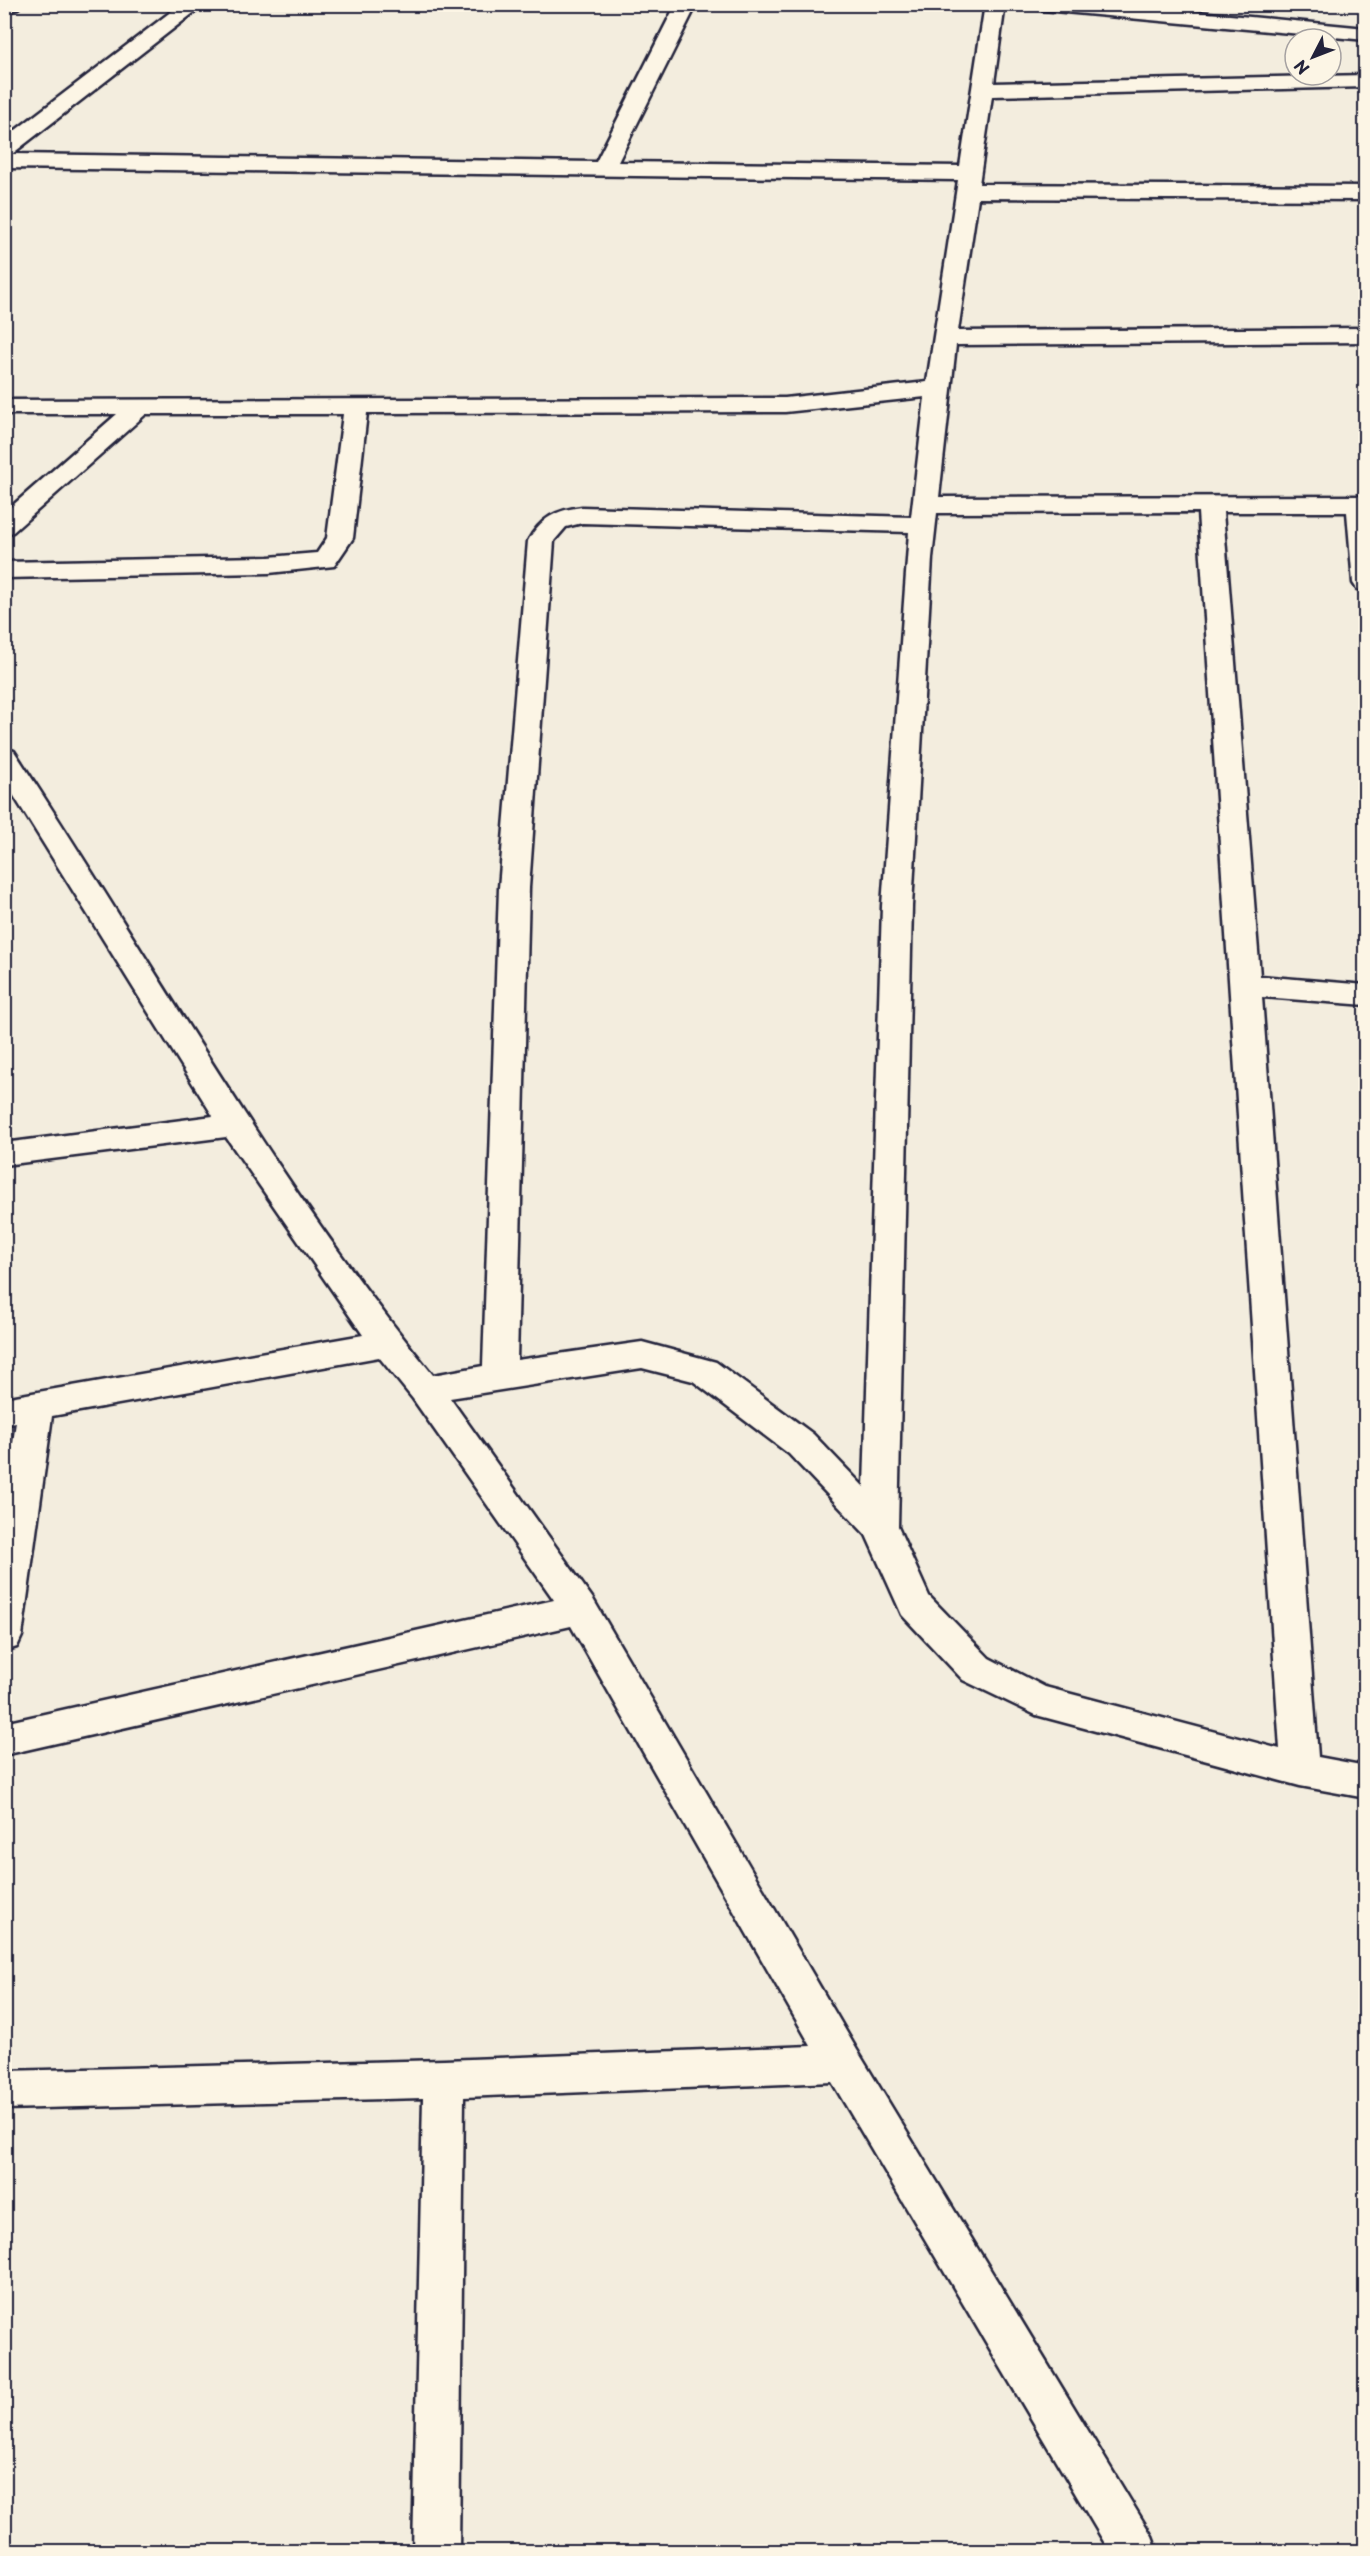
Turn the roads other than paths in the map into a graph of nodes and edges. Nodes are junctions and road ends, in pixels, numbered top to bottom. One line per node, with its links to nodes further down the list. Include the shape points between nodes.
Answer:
1 (11, 4): 6 (street)
2 (195, 4): 10 (street)
3 (687, 4): 12 (street)
4 (995, 4): 9 (street)
5 (1043, 4): 7 (street, via 1332,22)
6 (4, 8)
7 (1365, 34)
8 (1365, 81): 9 (street)
9 (982, 90): 13 (street)
10 (4, 150)
11 (4, 161): 12 (street)
12 (603, 170): 13 (street)
13 (969, 182): 14 (street); 16 (street)
14 (1365, 193)
15 (1365, 335): 16 (street)
16 (947, 338): 17 (street)
17 (938, 388): 19 (street, via 785,405); 23 (street)
18 (142, 405): 19 (street); 20 (street); 24 (street)
19 (356, 406): 25 (street, via 340,538 325,560 269,565)
20 (4, 407)
21 (1210, 504): 22 (street); 23 (street); 28 (street)
22 (1362, 504): 26 (street, via 1360,543)
23 (925, 515): 33 (street, via 582,515 565,516 548,528 542,541 514,888); 36 (street, via 897,906)
24 (4, 527)
25 (4, 570)
26 (1365, 583)
27 (4, 757): 30 (street)
28 (1246, 985): 29 (street); 40 (street)
29 (1365, 995)
30 (234, 1125): 31 (street); 32 (street)
31 (4, 1154)
32 (387, 1343): 34 (street); 35 (street)
33 (500, 1376): 34 (street); 36 (street, via 642,1355 704,1371 801,1444)
34 (425, 1390): 37 (street)
35 (20, 1408): 38 (street)
36 (880, 1527): 40 (street, via 915,1605 976,1669 1036,1700)
37 (580, 1609): 39 (street); 42 (street)
38 (4, 1636)
39 (4, 1739)
40 (1300, 1770): 41 (street)
41 (1365, 1782)
42 (843, 2063): 43 (street); 46 (street)
43 (444, 2079): 44 (street); 45 (street)
44 (4, 2090)
45 (436, 2552)
46 (1136, 2552)

